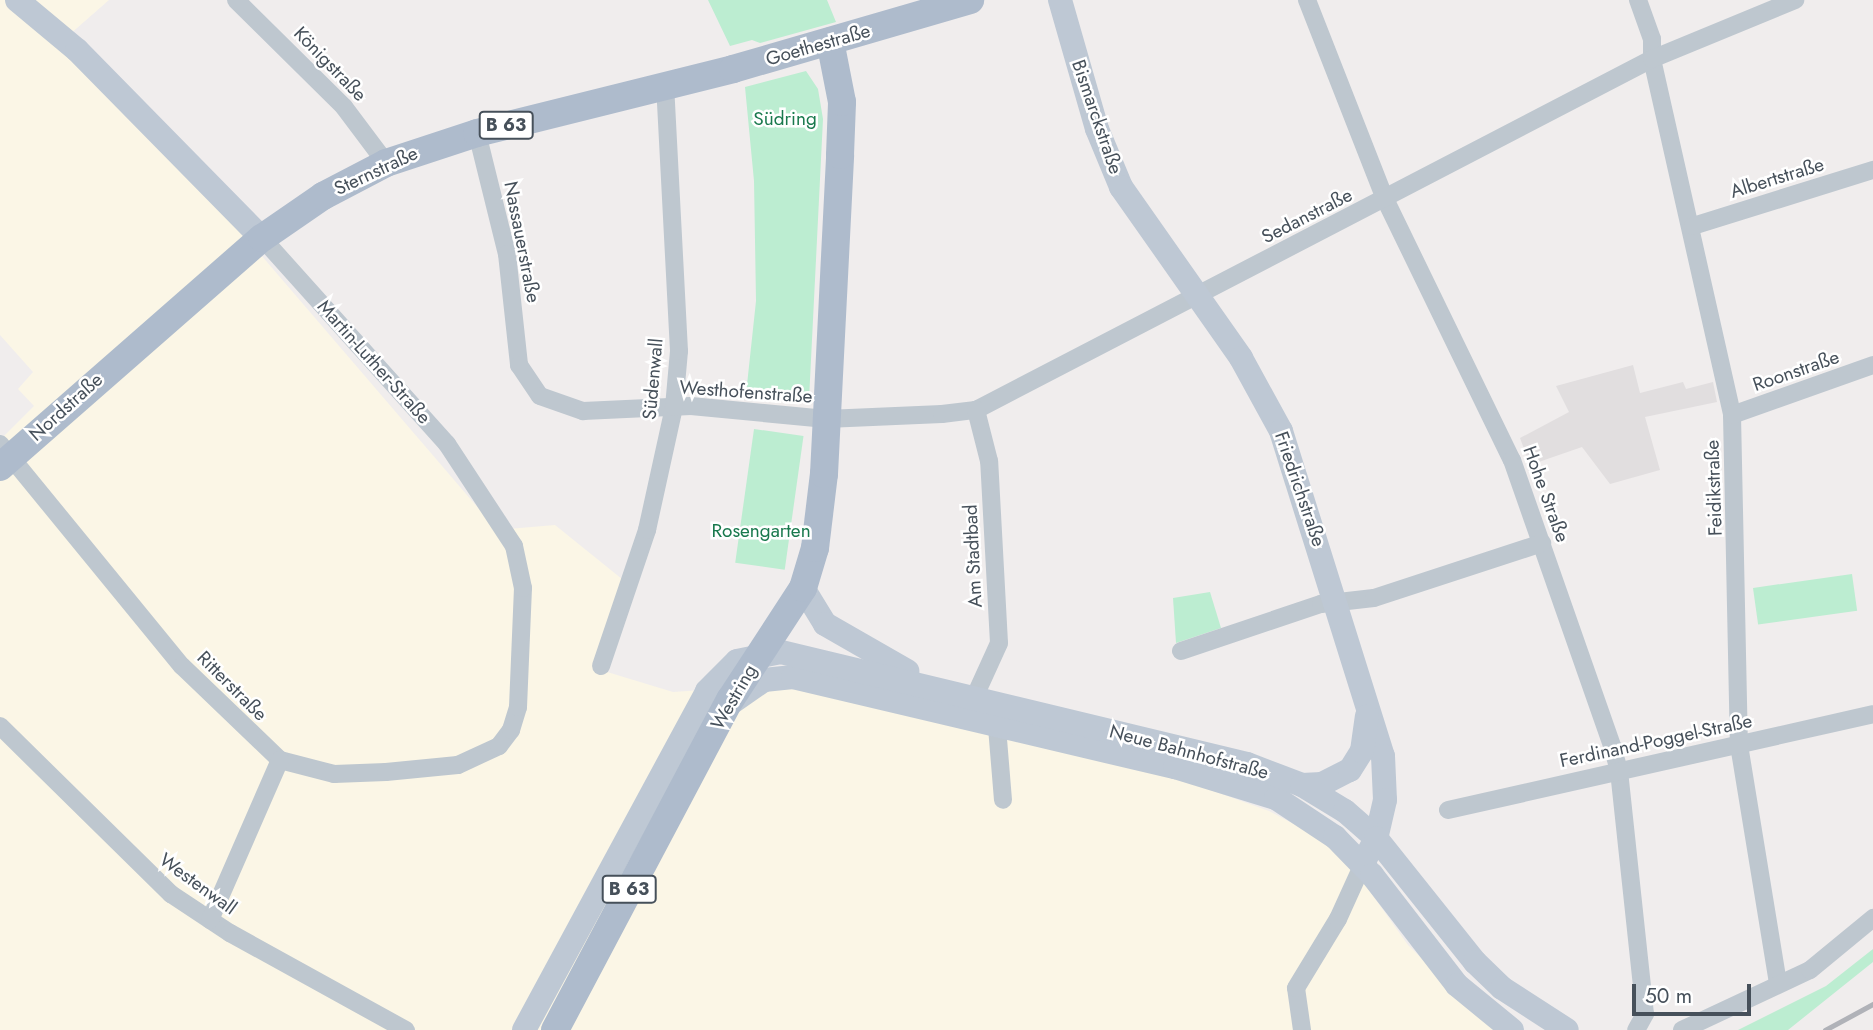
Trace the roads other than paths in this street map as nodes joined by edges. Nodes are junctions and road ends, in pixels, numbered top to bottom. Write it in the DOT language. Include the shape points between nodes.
graph roads {
  1 [pos="17,0"];
  2 [pos="236,0"];
  3 [pos="970,0"];
  4 [pos="1060,0"];
  5 [pos="1307,0"];
  6 [pos="1638,0"];
  7 [pos="1795,0"];
  8 [pos="830,41"];
  9 [pos="1652,59"];
  10 [pos="665,86"];
  11 [pos="477,133"];
  12 [pos="386,163"];
  13 [pos="1873,170"];
  14 [pos="1385,199"];
  15 [pos="1693,226"];
  16 [pos="262,238"];
  17 [pos="1198,296"];
  18 [pos="133,347"];
  19 [pos="1873,365"];
  20 [pos="540,396"];
  21 [pos="674,407"];
  22 [pos="976,410"];
  23 [pos="1732,415"];
  24 [pos="826,419"];
  25 [pos="3,456"];
  26 [pos="1542,543"];
  27 [pos="803,588"];
  28 [pos="1339,605"];
  29 [pos="1181,651"];
  30 [pos="760,653"];
  31 [pos="601,666"];
  32 [pos="935,687"];
  33 [pos="975,696"];
  34 [pos="1368,698"];
  35 [pos="728,705"];
  36 [pos="1873,713"];
  37 [pos="0,726"];
  38 [pos="997,727"];
  39 [pos="505,741"];
  40 [pos="1739,744"];
  41 [pos="280,760"];
  42 [pos="1619,771"];
  43 [pos="1302,785"];
  44 [pos="1003,800"];
  45 [pos="1448,810"];
  46 [pos="1376,838"];
  47 [pos="1363,864"];
  48 [pos="1873,918"];
  49 [pos="210,920"];
  50 [pos="1778,983"];
  51 [pos="406,1030"];
  52 [pos="524,1030"];
  53 [pos="555,1030"];
  54 [pos="1302,1030"];
  55 [pos="1512,1030"];
  56 [pos="1567,1030"];
  57 [pos="1636,1030"];
  58 [pos="1682,1030"];
  1 -- 16 [label="main road, Martin-Luther-Straße" via="77,50"];
  2 -- 12 [label="street, Königstraße" via="344,107"];
  3 -- 8 [label="main road, Goethestraße / B 63"];
  4 -- 17 [label="main road, Bismarckstraße" via="1109,160 1136,211"];
  5 -- 14 [label="street, Hohe Straße"];
  6 -- 9 [label="street, Feidikstraße" via="1652,39"];
  7 -- 9 [label="street, Sedanstraße"];
  8 -- 10 [label="main road, Goethestraße / B 63"];
  8 -- 24 [label="main road, B 63" via="842,102"];
  9 -- 14 [label="street, Sedanstraße"];
  9 -- 15 [label="street, Feidikstraße"];
  10 -- 11 [label="main road, Sternstraße / B 63"];
  10 -- 21 [label="street, Südenwall" via="679,351"];
  11 -- 12 [label="main road, Sternstraße / B 63"];
  11 -- 20 [label="street, Nassauerstraße" via="507,254 519,366"];
  12 -- 16 [label="main road, Sternstraße / B 63" via="323,196"];
  13 -- 15 [label="street, Albertstraße"];
  14 -- 17 [label="street, Sedanstraße"];
  14 -- 26 [label="street, Hohe Straße" via="1501,435"];
  15 -- 23 [label="street, Feidikstraße"];
  16 -- 18 [label="main road, Sternstraße / B 63"];
  16 -- 39 [label="street, Martin-Luther-Straße" via="447,444 507,531 521,576 523,620 516,719"];
  17 -- 22 [label="street, Sedanstraße"];
  17 -- 28 [label="main road, Friedrichstraße" via="1241,358 1281,431"];
  18 -- 25 [label="main road, Nordstraße / B 63"];
  19 -- 23 [label="street, Roonstraße"];
  20 -- 21 [label="street, Westhofenstraße" via="583,411"];
  21 -- 24 [label="street, Westhofenstraße"];
  21 -- 31 [label="street, Südenwall" via="647,530"];
  22 -- 24 [label="street, Sedanstraße"];
  22 -- 33 [label="street, Am Stadtbad" via="989,461 999,643"];
  23 -- 40 [label="street, Feidikstraße"];
  24 -- 27 [label="main road, B 63" via="820,514"];
  25 -- 41 [label="street, Ritterstraße" via="181,666"];
  26 -- 28 [label="street" via="1374,598"];
  26 -- 42 [label="street, Hohe Straße"];
  27 -- 30 [label="main road, B 63"];
  27 -- 32 [label="main road" via="825,624"];
  28 -- 29 [label="street" via="1321,604"];
  28 -- 34 [label="main road, Friedrichstraße"];
  30 -- 32 [label="main road, Neue Bahnhofstraße" via="799,654"];
  30 -- 35 [label="main road, Westring / B 63"];
  30 -- 52 [label="main road, Westring / B 63" via="727,667 707,691"];
  32 -- 33 [label="main road, Neue Bahnhofstraße"];
  33 -- 43 [label="main road, Neue Bahnhofstraße" via="1247,764"];
  34 -- 43 [label="main road, Friedrichstraße" via="1367,733 1350,770 1322,784"];
  34 -- 46 [label="main road, Friedrichstraße" via="1383,756 1385,800"];
  35 -- 38 [label="main road, Neue Bahnhofstraße" via="764,680 793,677"];
  35 -- 53 [label="main road, Westring / B 63"];
  36 -- 40 [label="street, Ferdinand-Poggel-Straße"];
  37 -- 49 [label="street, Westenwall" via="151,878"];
  38 -- 44 [label="street"];
  38 -- 47 [label="main road, Neue Bahnhofstraße" via="1254,790 1311,818"];
  39 -- 41 [label="street, Ritterstraße" via="467,762 386,772 334,774"];
  40 -- 42 [label="street, Ferdinand-Poggel-Straße"];
  40 -- 50 [label="street, Feidikstraße"];
  41 -- 49 [label="street"];
  42 -- 45 [label="street, Ferdinand-Poggel-Straße"];
  42 -- 57 [label="street, Hohe Straße" via="1645,1013"];
  43 -- 46 [label="main road, Neue Bahnhofstraße" via="1345,811"];
  46 -- 47 [label="main road, Friedrichstraße"];
  46 -- 56 [label="main road, Neue Bahnhofstraße" via="1475,962 1502,988"];
  47 -- 54 [label="street" via="1338,919 1296,988"];
  47 -- 55 [label="main road, Neue Bahnhofstraße" via="1457,985"];
  48 -- 50 [label="street" via="1810,970"];
  49 -- 51 [label="street, Westenwall"];
  50 -- 58 [label="street"];
}
